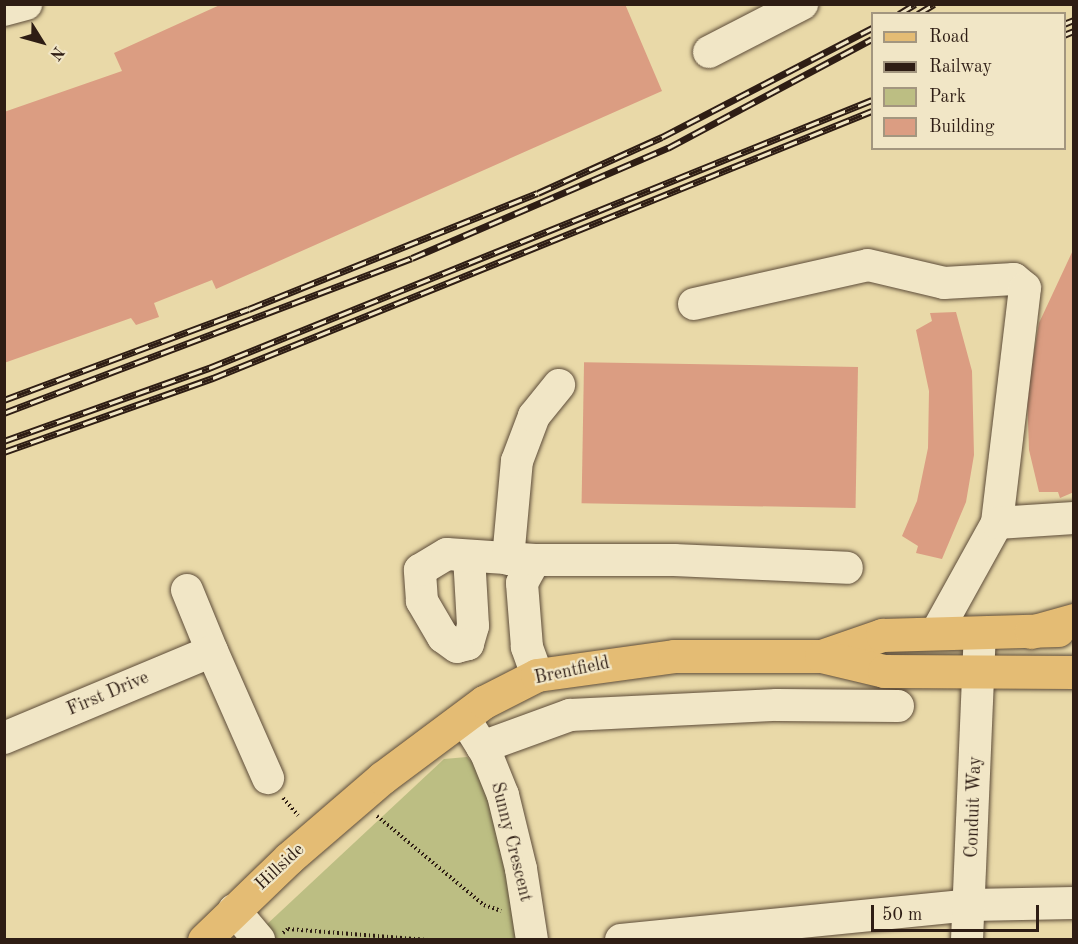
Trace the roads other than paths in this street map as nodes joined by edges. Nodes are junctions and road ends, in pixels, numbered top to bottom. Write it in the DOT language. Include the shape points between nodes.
graph roads {
  1 [pos="26,4"];
  2 [pos="802,4"];
  3 [pos="4,10"];
  4 [pos="708,52"];
  5 [pos="694,304"];
  6 [pos="559,385"];
  7 [pos="1074,518"];
  8 [pos="997,523"];
  9 [pos="469,556"];
  10 [pos="521,560"];
  11 [pos="847,568"];
  12 [pos="187,591"];
  13 [pos="1074,620"];
  14 [pos="1074,628"];
  15 [pos="1031,632"];
  16 [pos="936,633"];
  17 [pos="980,633"];
  18 [pos="212,651"];
  19 [pos="821,656"];
  20 [pos="1074,672"];
  21 [pos="980,674"];
  22 [pos="537,675"];
  23 [pos="898,706"];
  24 [pos="461,717"];
  25 [pos="4,738"];
  26 [pos="482,747"];
  27 [pos="268,778"];
  28 [pos="368,806"];
  29 [pos="1074,903"];
  30 [pos="970,905"];
  31 [pos="234,910"];
  32 [pos="531,930"];
  33 [pos="269,938"];
  34 [pos="204,939"];
  35 [pos="621,939"];
  36 [pos="968,939"];
  1 -- 3 [label="street"];
  2 -- 4 [label="street"];
  5 -- 8 [label="street" via="868,265 944,283 1014,279 1025,288"];
  6 -- 10 [label="street" via="534,416 517,461"];
  7 -- 8 [label="street"];
  8 -- 16 [label="street"];
  9 -- 10 [label="street"];
  10 -- 11 [label="street" via="674,560"];
  10 -- 22 [label="street" via="527,647"];
  12 -- 18 [label="street"];
  13 -- 15 [label="main road"];
  14 -- 15 [label="main road, Brentfield"];
  15 -- 17 [label="main road, Brentfield"];
  16 -- 17 [label="main road, Brentfield"];
  16 -- 19 [label="main road, Brentfield" via="882,634"];
  17 -- 21 [label="street, Conduit Way"];
  18 -- 25 [label="street, First Drive"];
  18 -- 27 [label="street"];
  19 -- 21 [label="main road, Brentfield" via="885,671"];
  19 -- 22 [label="main road, Brentfield" via="674,656"];
  20 -- 21 [label="main road, Brentfield"];
  21 -- 30 [label="street, Conduit Way"];
  22 -- 24 [label="main road, Brentfield"];
  23 -- 26 [label="street" via="777,705 570,715"];
  24 -- 26 [label="street, Sunny Crescent"];
  24 -- 28 [label="main road, Brentfield"];
  26 -- 32 [label="street, Sunny Crescent" via="503,795"];
  28 -- 31 [label="main road, Hillside"];
  29 -- 30 [label="street"];
  30 -- 35 [label="street"];
  30 -- 36 [label="street, Conduit Way"];
  31 -- 33 [label="street"];
  31 -- 34 [label="main road, Hillside"];
}
